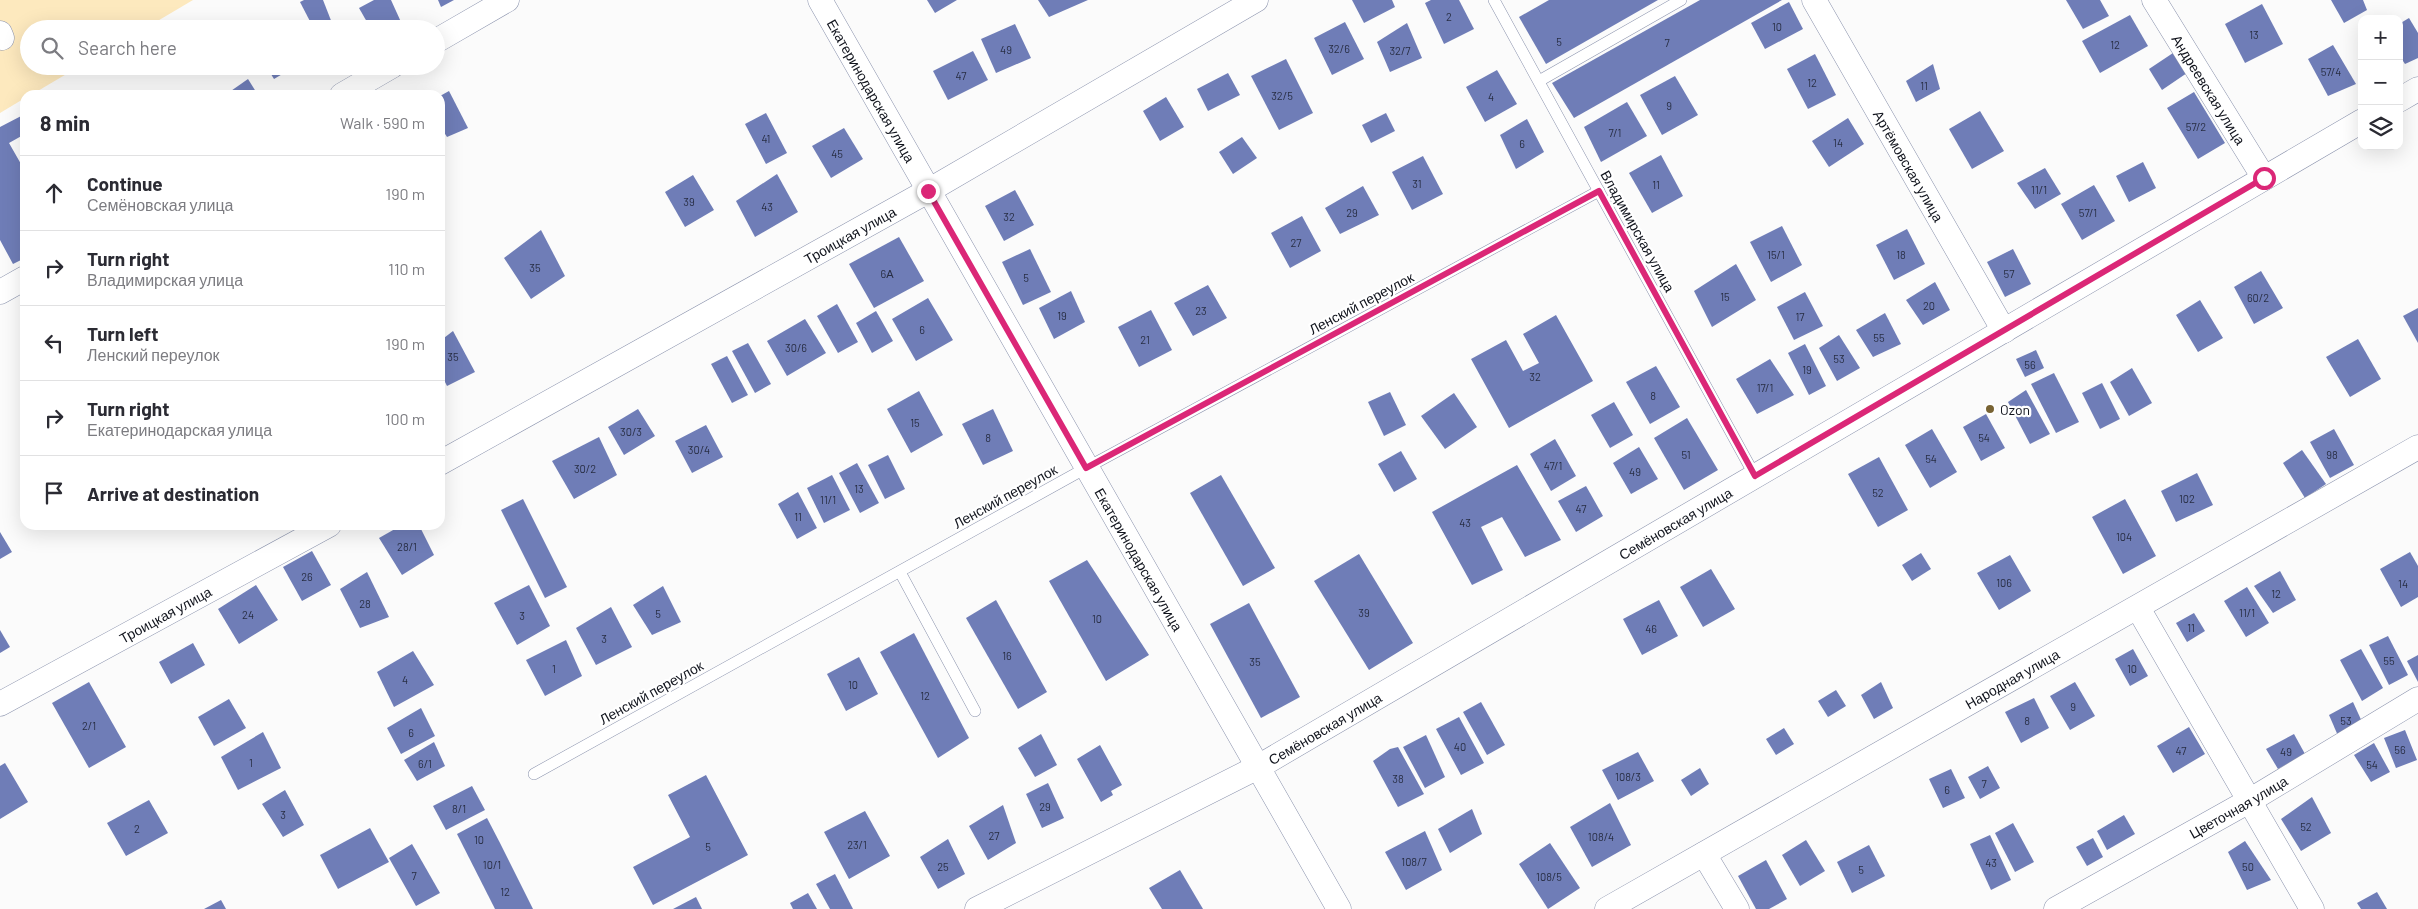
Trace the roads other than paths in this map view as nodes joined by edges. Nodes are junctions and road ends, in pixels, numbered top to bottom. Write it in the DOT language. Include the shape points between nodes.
graph roads {
  1 [pos="507,0"];
  2 [pos="820,0"];
  3 [pos="1256,0"];
  4 [pos="1508,0"];
  5 [pos="1681,0"];
  6 [pos="1814,0"];
  7 [pos="2154,0"];
  8 [pos="1496,3"];
  9 [pos="445,36"];
  10 [pos="376,75"];
  11 [pos="1539,82"];
  12 [pos="2418,89"];
  13 [pos="351,90"];
  14 [pos="2403,98"];
  15 [pos="2358,124"];
  16 [pos="2264,178"];
  17 [pos="928,191"];
  18 [pos="1599,191"];
  19 [pos="20,281"];
  20 [pos="0,292"];
  21 [pos="2004,331"];
  22 [pos="2418,447"];
  23 [pos="445,461"];
  24 [pos="1086,468"];
  25 [pos="1755,476"];
  26 [pos="320,530"];
  27 [pos="900,572"];
  28 [pos="2138,608"];
  29 [pos="2418,699"];
  30 [pos="0,704"];
  31 [pos="975,711"];
  32 [pos="1258,766"];
  33 [pos="534,774"];
  34 [pos="2248,801"];
  35 [pos="1704,854"];
  36 [pos="977,909"];
  37 [pos="1339,909"];
  38 [pos="1607,909"];
  39 [pos="1737,909"];
  40 [pos="2056,909"];
  41 [pos="2312,909"];
  1 -- 9 [label="street"];
  2 -- 17 [label="street, Екатеринодарская улица"];
  3 -- 17 [label="street, Троицкая улица"];
  4 -- 8 [label="lane"];
  5 -- 11 [label="lane"];
  6 -- 21 [label="street, Артёмовская улица"];
  7 -- 16 [label="street, Андреевская улица"];
  8 -- 11 [label="lane, Владимирская улица"];
  10 -- 13 [label="street"];
  11 -- 18 [label="lane, Владимирская улица"];
  12 -- 14 [label="street"];
  15 -- 16 [label="street, Семёновская улица"];
  16 -- 21 [label="street, Семёновская улица"];
  17 -- 23 [label="street, Троицкая улица"];
  17 -- 24 [label="street, Екатеринодарская улица"];
  18 -- 24 [label="lane, Ленский переулок"];
  18 -- 25 [label="lane, Владимирская улица"];
  19 -- 20 [label="street"];
  21 -- 25 [label="street, Семёновская улица"];
  22 -- 28 [label="street, Народная улица"];
  24 -- 27 [label="lane, Ленский переулок"];
  24 -- 32 [label="street, Екатеринодарская улица"];
  25 -- 32 [label="street, Семёновская улица"];
  26 -- 30 [label="street, Троицкая улица"];
  27 -- 31 [label="lane"];
  27 -- 33 [label="lane, Ленский переулок"];
  28 -- 34 [label="street"];
  28 -- 35 [label="street, Народная улица"];
  29 -- 34 [label="street, Цветочная улица"];
  32 -- 36 [label="street, Семёновская улица"];
  32 -- 37 [label="street, Екатеринодарская улица"];
  34 -- 40 [label="street, Цветочная улица"];
  34 -- 41 [label="street"];
  35 -- 38 [label="street, Народная улица"];
  35 -- 39 [label="street"];
}
